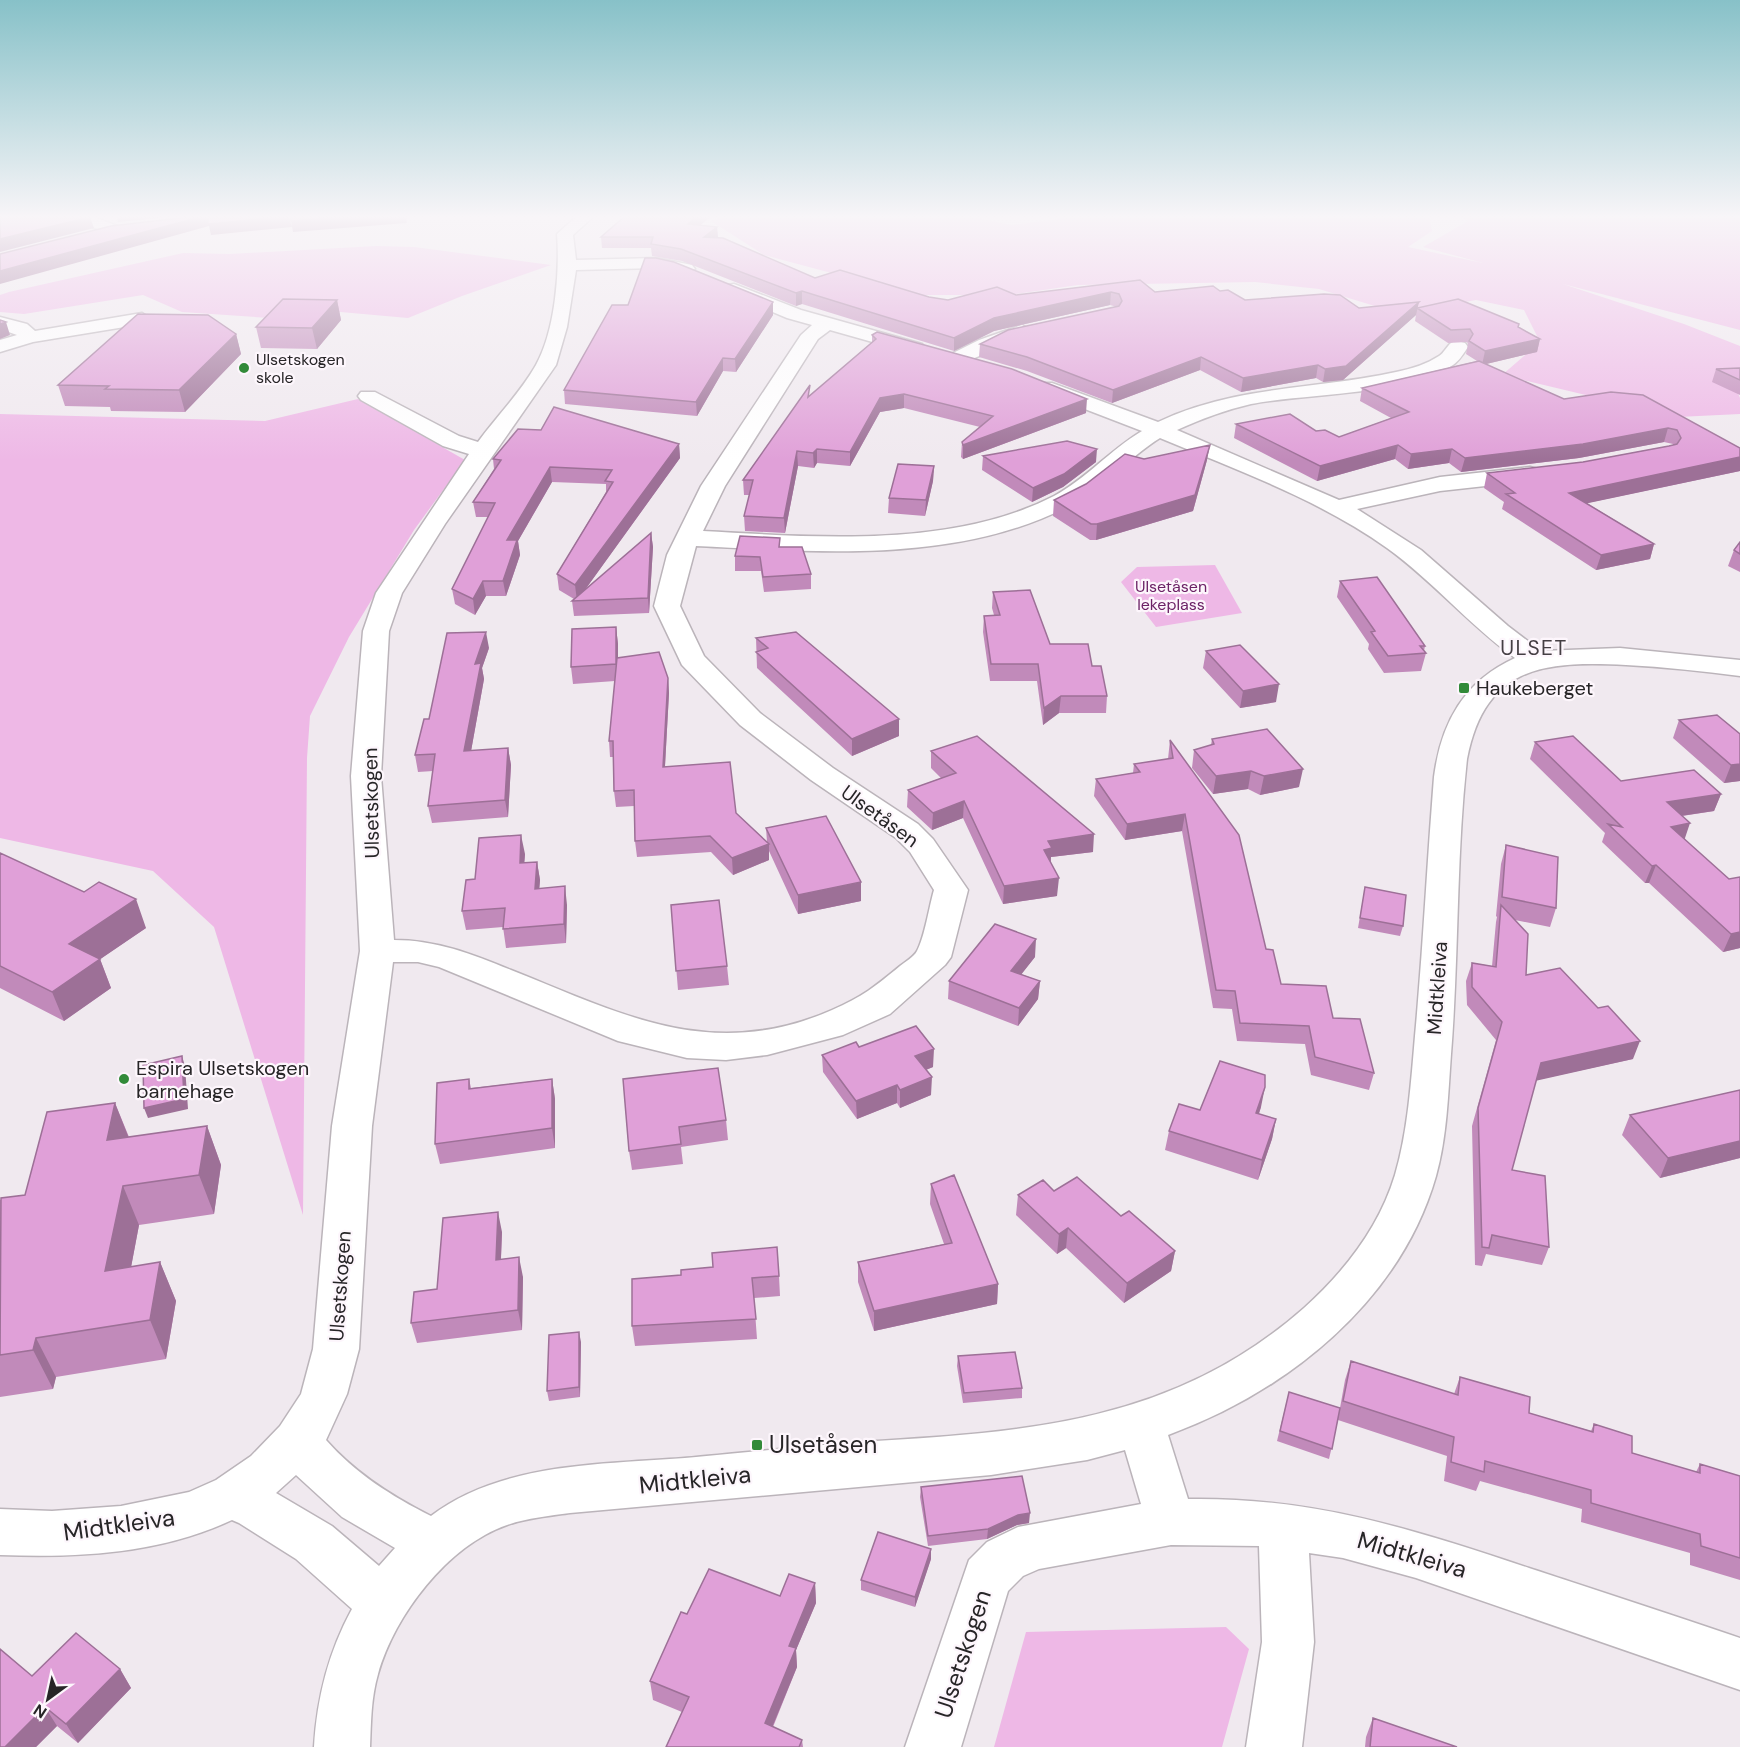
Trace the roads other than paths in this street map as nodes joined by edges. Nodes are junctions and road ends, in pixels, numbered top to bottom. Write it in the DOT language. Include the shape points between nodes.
graph roads {
  1 [pos="563,299"];
  2 [pos="755,299"];
  3 [pos="142,319"];
  4 [pos="0,323"];
  5 [pos="826,324"];
  6 [pos="1038,327"];
  7 [pos="31,337"];
  8 [pos="0,346"];
  9 [pos="1458,347"];
  10 [pos="958,358"];
  11 [pos="988,368"];
  12 [pos="1029,381"];
  13 [pos="368,396"];
  14 [pos="1160,431"];
  15 [pos="482,451"];
  16 [pos="1551,471"];
  17 [pos="1337,507"];
  18 [pos="686,538"];
  19 [pos="1536,660"];
  20 [pos="1740,668"];
  21 [pos="377,951"];
  22 [pos="1141,1425"];
  23 [pos="297,1441"];
  24 [pos="234,1496"];
  25 [pos="1171,1522"];
  26 [pos="1283,1524"];
  27 [pos="0,1532"];
  28 [pos="436,1542"];
  29 [pos="383,1605"];
  30 [pos="1740,1664"];
  31 [pos="342,1747"];
  32 [pos="933,1747"];
  33 [pos="1274,1747"];
  1 -- 15 [label="street, Ulsetskogen" via="546,365"];
  2 -- 5 [label="street"];
  3 -- 7 [label="street"];
  4 -- 7 [label="street" via="20,328"];
  5 -- 10 [label="street"];
  5 -- 18 [label="street, Ulsetåsen" via="811,335 798,354 713,486"];
  6 -- 10 [label="street" via="1001,337"];
  7 -- 8 [label="street"];
  9 -- 14 [label="street" via="1445,364 1425,372 1252,398 1211,409"];
  10 -- 11 [label="street"];
  12 -- 14 [label="street"];
  13 -- 15 [label="street" via="451,441"];
  14 -- 17 [label="street"];
  14 -- 18 [label="street" via="1135,444 1064,500 1035,513 971,531 921,539 842,543"];
  15 -- 21 [label="street, Ulsetskogen" via="390,593 376,631 366,776"];
  16 -- 17 [label="street" via="1440,484"];
  17 -- 19 [label="street" via="1429,566 1512,644"];
  18 -- 21 [label="street, Ulsetåsen" via="667,606 692,659 750,719 907,831 922,846 951,890 933,957 877,1005 831,1026 767,1042 726,1047 687,1045 631,1032 449,958 418,951"];
  19 -- 20 [label="street, Midtkleiva" via="1564,656 1627,657"];
  19 -- 22 [label="street, Midtkleiva" via="1491,685 1478,696 1460,723 1449,790 1427,1120 1408,1199 1392,1231 1353,1287 1323,1319 1284,1351 1198,1403"];
  21 -- 23 [label="street, Ulsetskogen" via="352,1126 336,1348 324,1394"];
  22 -- 25 [label="street"];
  22 -- 28 [label="street, Midtkleiva" via="1069,1443 989,1455 823,1467 521,1499 489,1509"];
  23 -- 24 [label="street, Midtkleiva" via="268,1471"];
  23 -- 28 [label="street" via="323,1473 353,1499"];
  24 -- 27 [label="street, Midtkleiva" via="193,1514 121,1529 52,1534"];
  24 -- 29 [label="street" via="275,1515 313,1540 339,1560"];
  25 -- 26 [label="street, Midtkleiva"];
  25 -- 32 [label="street, Ulsetskogen" via="1039,1545 1018,1551 994,1568 980,1593"];
  26 -- 30 [label="street, Midtkleiva" via="1416,1554"];
  26 -- 33 [label="street" via="1288,1642"];
  28 -- 29 [label="street, Midtkleiva" via="406,1572"];
  29 -- 31 [label="street" via="358,1651 346,1688"];
}
